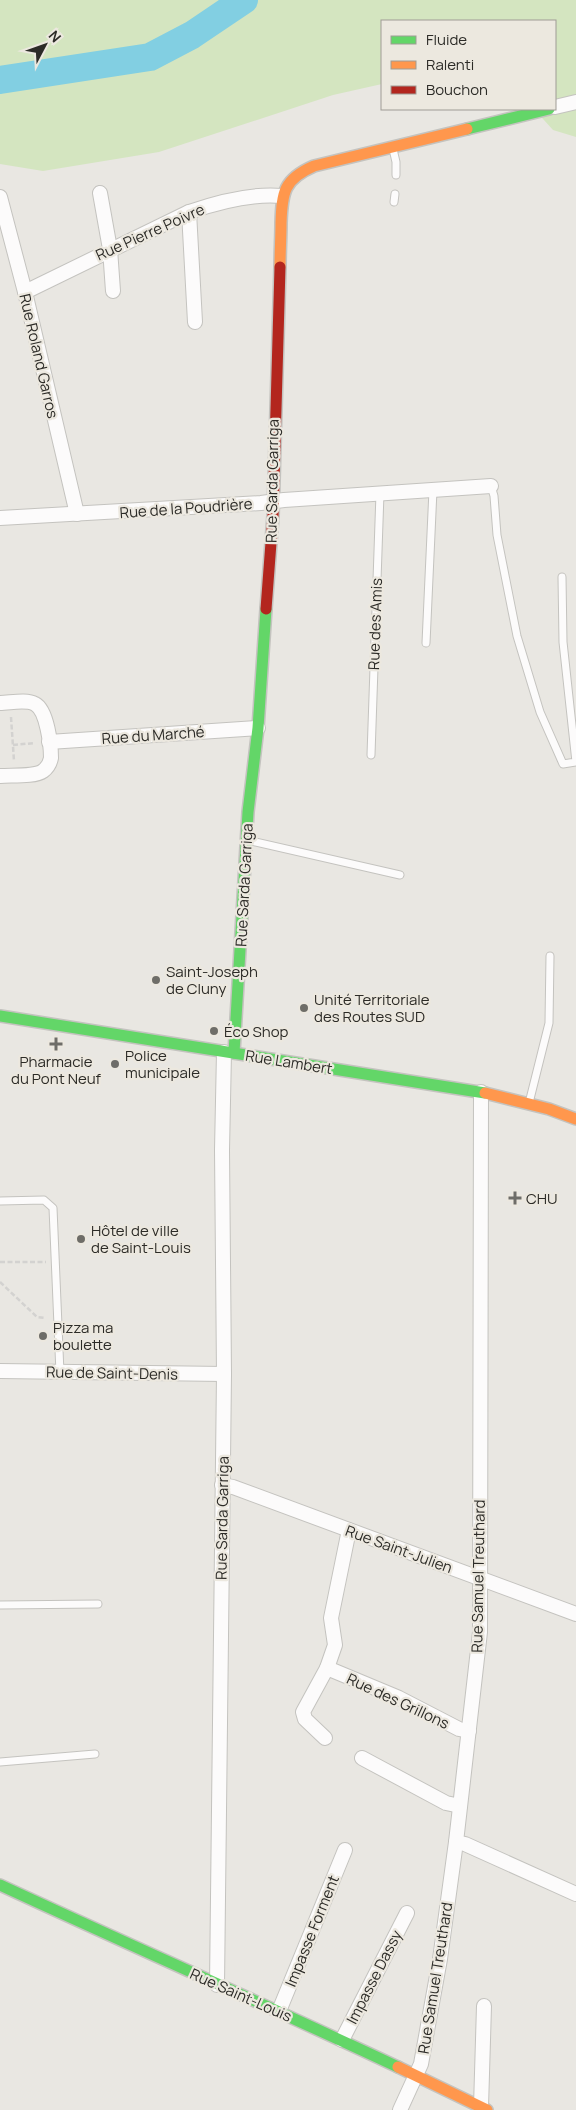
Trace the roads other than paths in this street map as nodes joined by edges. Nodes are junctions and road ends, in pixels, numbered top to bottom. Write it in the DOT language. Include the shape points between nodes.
graph roads {
  1 [pos="576,102"];
  2 [pos="556,107"];
  3 [pos="545,110"];
  4 [pos="392,146"];
  5 [pos="396,175"];
  6 [pos="100,193"];
  7 [pos="282,196"];
  8 [pos="0,197"];
  9 [pos="189,212"];
  10 [pos="110,249"];
  11 [pos="113,291"];
  12 [pos="25,292"];
  13 [pos="195,322"];
  14 [pos="491,486"];
  15 [pos="433,490"];
  16 [pos="380,493"];
  17 [pos="272,501"];
  18 [pos="77,514"];
  19 [pos="0,518"];
  20 [pos="562,577"];
  21 [pos="426,644"];
  22 [pos="5,703"];
  23 [pos="258,728"];
  24 [pos="48,742"];
  25 [pos="371,755"];
  26 [pos="0,776"];
  27 [pos="247,840"];
  28 [pos="400,875"];
  29 [pos="550,956"];
  30 [pos="0,1016"];
  31 [pos="229,1052"];
  32 [pos="481,1092"];
  33 [pos="529,1103"];
  34 [pos="576,1119"];
  35 [pos="0,1201"];
  36 [pos="0,1371"];
  37 [pos="60,1373"];
  38 [pos="224,1374"];
  39 [pos="222,1486"];
  40 [pos="349,1530"];
  41 [pos="480,1578"];
  42 [pos="98,1604"];
  43 [pos="0,1605"];
  44 [pos="576,1614"];
  45 [pos="326,1668"];
  46 [pos="469,1731"];
  47 [pos="325,1738"];
  48 [pos="95,1754"];
  49 [pos="362,1758"];
  50 [pos="0,1762"];
  51 [pos="460,1806"];
  52 [pos="456,1842"];
  53 [pos="345,1850"];
  54 [pos="0,1885"];
  55 [pos="576,1894"];
  56 [pos="407,1913"];
  57 [pos="217,1985"];
  58 [pos="484,2006"];
  59 [pos="278,2011"];
  60 [pos="342,2040"];
  61 [pos="415,2077"];
  62 [pos="484,2109"];
  63 [pos="400,2110"];
  1 -- 2 [label="street"];
  3 -- 4 [label="street, Rue Sarda Garriga"];
  4 -- 5 [label="lane"];
  4 -- 7 [label="street, Rue Sarda Garriga" via="297,173"];
  6 -- 10 [label="street"];
  7 -- 9 [label="street, Rue Pierre Poivre" via="256,196"];
  7 -- 17 [label="street, Rue Sarda Garriga"];
  8 -- 12 [label="street, Rue Roland Garros"];
  9 -- 10 [label="street, Rue Pierre Poivre"];
  9 -- 13 [label="street"];
  10 -- 11 [label="street"];
  10 -- 12 [label="street, Rue Pierre Poivre"];
  12 -- 18 [label="street, Rue Roland Garros"];
  14 -- 15 [label="street, Rue de la Poudrière"];
  14 -- 20 [label="lane" via="497,536 517,636 540,712 563,764 576,762 563,642"];
  15 -- 16 [label="street, Rue de la Poudrière"];
  15 -- 21 [label="lane"];
  16 -- 17 [label="street, Rue de la Poudrière"];
  16 -- 25 [label="lane, Rue des Amis"];
  17 -- 18 [label="street, Rue de la Poudrière"];
  17 -- 23 [label="street, Rue Sarda Garriga"];
  18 -- 19 [label="street, Rue de la Poudrière"];
  22 -- 24 [label="street" via="32,702 42,709"];
  23 -- 24 [label="street, Rue du Marché"];
  23 -- 27 [label="street, Rue Sarda Garriga"];
  24 -- 26 [label="street" via="51,758 38,774"];
  27 -- 28 [label="lane"];
  27 -- 31 [label="street, Rue Sarda Garriga"];
  29 -- 33 [label="lane" via="549,1024"];
  30 -- 31 [label="street, Rue Lambert"];
  31 -- 32 [label="street, Rue Lambert"];
  31 -- 38 [label="street, Rue Sarda Garriga" via="222,1150"];
  32 -- 33 [label="street, Rue Lambert"];
  32 -- 41 [label="street, Rue Samuel Treuthard"];
  33 -- 34 [label="street, Rue Lambert"];
  35 -- 37 [label="lane" via="44,1200 50,1204 55,1217"];
  36 -- 37 [label="street, Rue de Saint-Denis"];
  37 -- 38 [label="street, Rue de Saint-Denis"];
  38 -- 39 [label="street, Rue Sarda Garriga"];
  39 -- 40 [label="street, Rue Saint-Julien" via="233,1487"];
  39 -- 57 [label="street, Rue Sarda Garriga"];
  40 -- 41 [label="street, Rue Saint-Julien"];
  40 -- 45 [label="street" via="331,1618 335,1645"];
  41 -- 44 [label="street, Rue Saint-Julien"];
  41 -- 46 [label="street, Rue Samuel Treuthard" via="480,1632"];
  42 -- 43 [label="lane"];
  45 -- 46 [label="street, Rue des Grillons"];
  45 -- 47 [label="street" via="303,1712 305,1719"];
  46 -- 51 [label="street, Rue Samuel Treuthard"];
  48 -- 50 [label="lane"];
  49 -- 51 [label="street" via="446,1803"];
  51 -- 52 [label="street, Rue Samuel Treuthard"];
  52 -- 55 [label="street"];
  52 -- 61 [label="street, Rue Samuel Treuthard" via="440,1959 421,2064"];
  53 -- 59 [label="street, Impasse Forment"];
  54 -- 57 [label="street, Rue Saint-Louis"];
  56 -- 60 [label="street, Impasse Dassy"];
  57 -- 59 [label="street, Rue Saint-Louis"];
  58 -- 62 [label="street, Rue Saint-Louis"];
  59 -- 60 [label="street, Rue Saint-Louis"];
  60 -- 61 [label="street, Rue Saint-Louis"];
  61 -- 62 [label="street, Rue Saint-Louis"];
  61 -- 63 [label="street, Rue Samuel Treuthard"];
}
